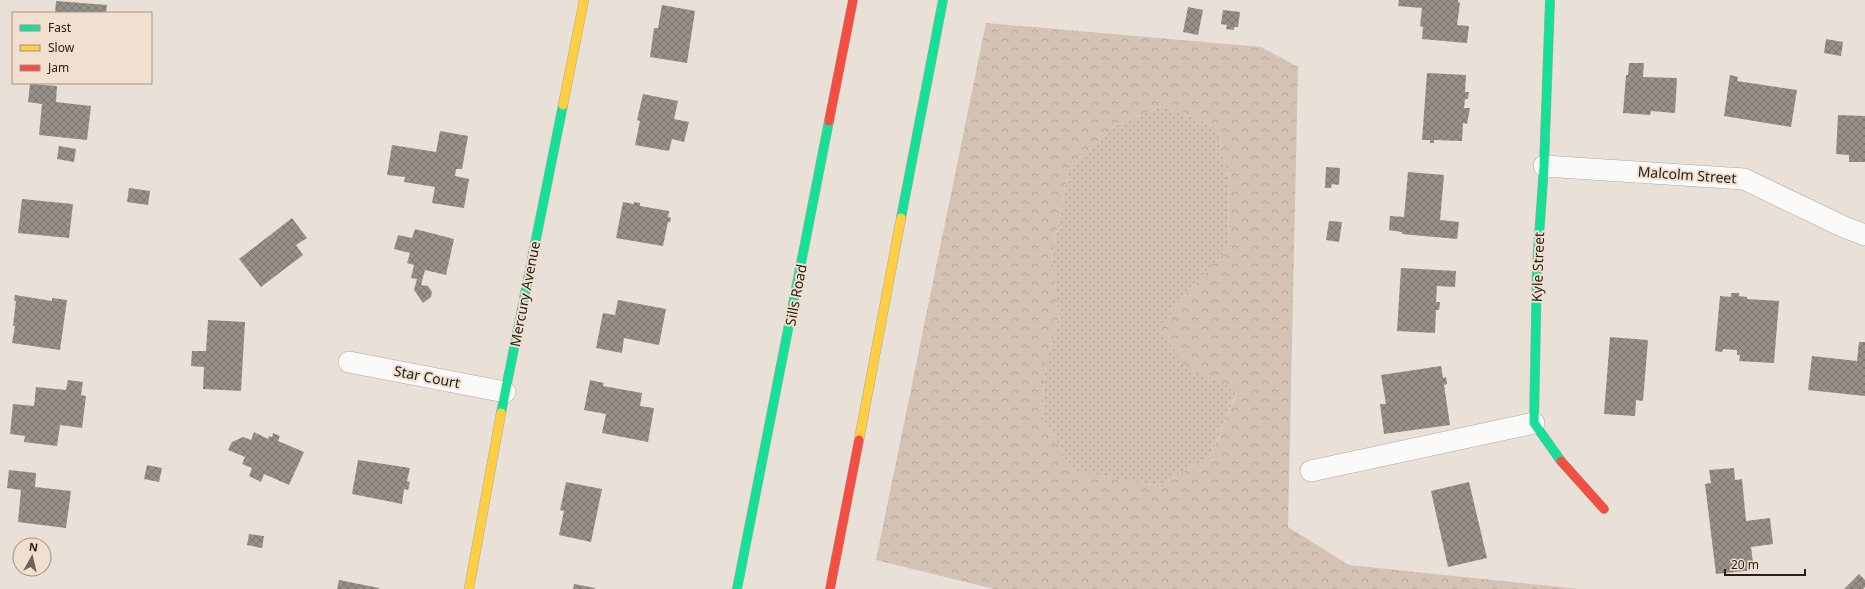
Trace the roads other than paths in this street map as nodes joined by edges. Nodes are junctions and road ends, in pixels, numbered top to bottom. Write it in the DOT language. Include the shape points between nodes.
graph roads {
  1 [pos="584,0"];
  2 [pos="853,0"];
  3 [pos="943,0"];
  4 [pos="1550,0"];
  5 [pos="1544,166"];
  6 [pos="1865,235"];
  7 [pos="349,362"];
  8 [pos="505,392"];
  9 [pos="1534,422"];
  10 [pos="1311,471"];
  11 [pos="1604,509"];
  12 [pos="469,589"];
  13 [pos="738,589"];
  14 [pos="830,589"];
  1 -- 8 [label="main road, Mercury Avenue"];
  2 -- 13 [label="main road, Sills Road"];
  3 -- 14 [label="main road"];
  4 -- 5 [label="main road, Kyle Street"];
  5 -- 6 [label="street, Malcolm Street" via="1744,179"];
  5 -- 9 [label="main road, Kyle Street" via="1538,266"];
  7 -- 8 [label="street, Star Court"];
  8 -- 12 [label="main road, Mercury Avenue"];
  9 -- 10 [label="street"];
  9 -- 11 [label="main road" via="1560,460"];
}
